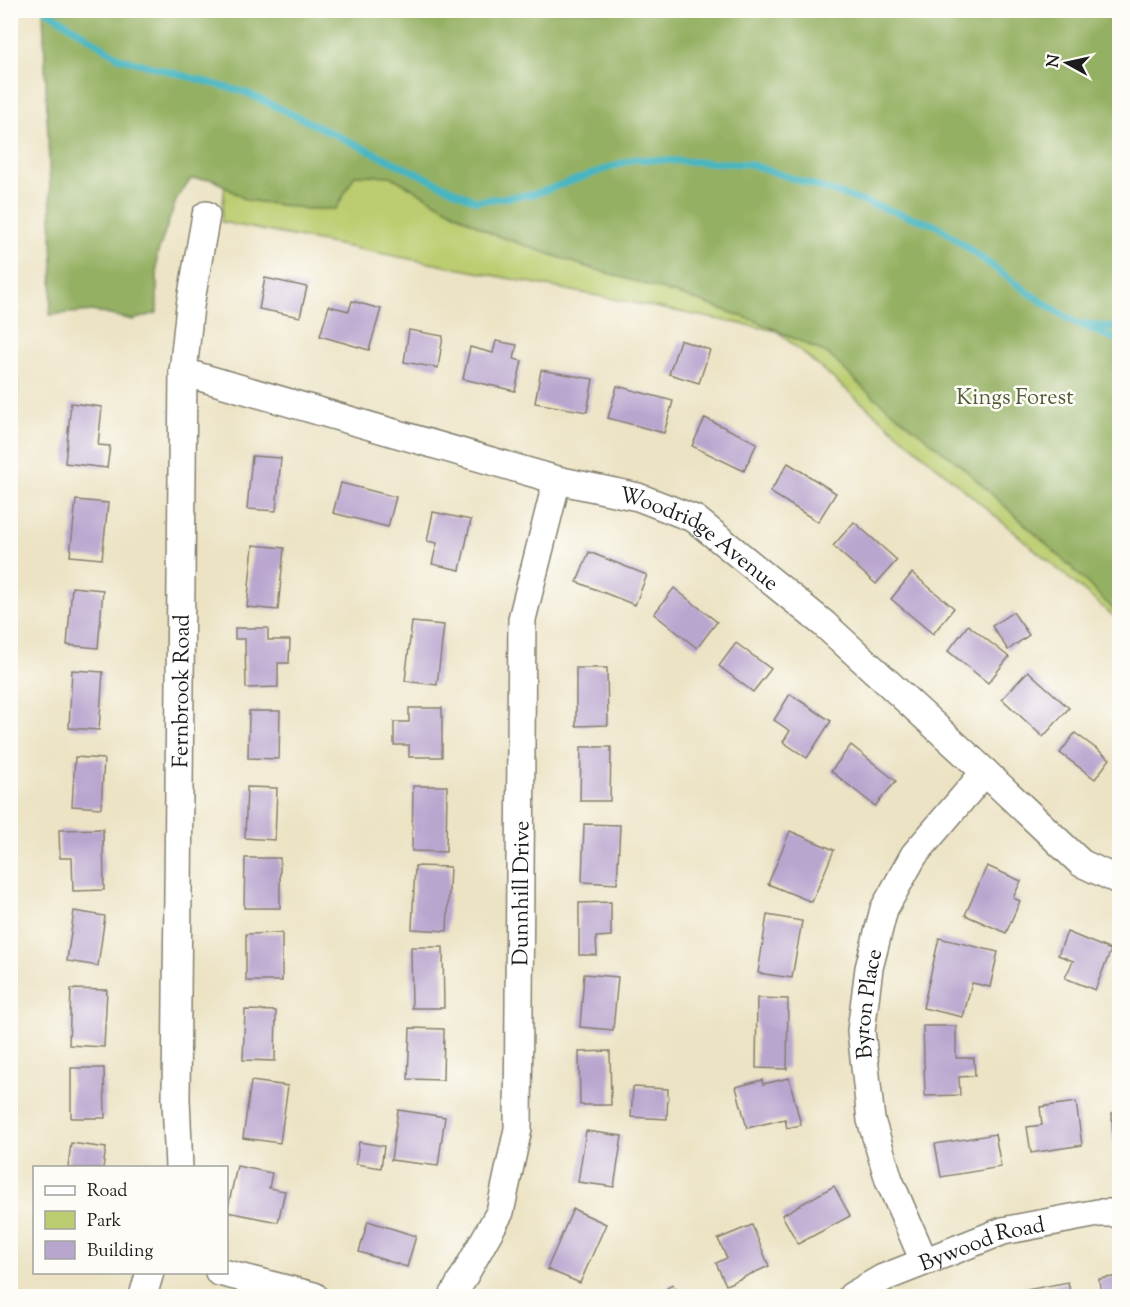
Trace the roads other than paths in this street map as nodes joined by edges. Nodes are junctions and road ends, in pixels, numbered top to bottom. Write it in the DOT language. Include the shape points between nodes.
graph roads {
  1 [pos="206,215"];
  2 [pos="183,372"];
  3 [pos="557,480"];
  4 [pos="985,772"];
  5 [pos="1119,881"];
  6 [pos="179,1166"];
  7 [pos="1119,1213"];
  8 [pos="924,1261"];
  9 [pos="149,1274"];
  10 [pos="227,1274"];
  11 [pos="143,1296"];
  12 [pos="314,1296"];
  13 [pos="453,1296"];
  14 [pos="852,1296"];
  1 -- 2 [label="street, Fernbrook Road"];
  2 -- 3 [label="street, Woodridge Avenue"];
  2 -- 6 [label="street, Fernbrook Road" via="176,1100"];
  3 -- 4 [label="street, Woodridge Avenue" via="638,497 695,519 824,624"];
  3 -- 13 [label="street, Dunnhill Drive" via="522,619 518,1129 500,1212"];
  4 -- 5 [label="street, Woodridge Avenue" via="1081,863"];
  4 -- 8 [label="street, Byron Place" via="914,855 884,909 869,968 861,1031 871,1119 889,1180"];
  7 -- 8 [label="street, Bywood Road" via="1098,1213 1003,1231"];
  8 -- 14 [label="street, Bywood Road"];
  9 -- 11 [label="street"];
  10 -- 12 [label="street"];
}
